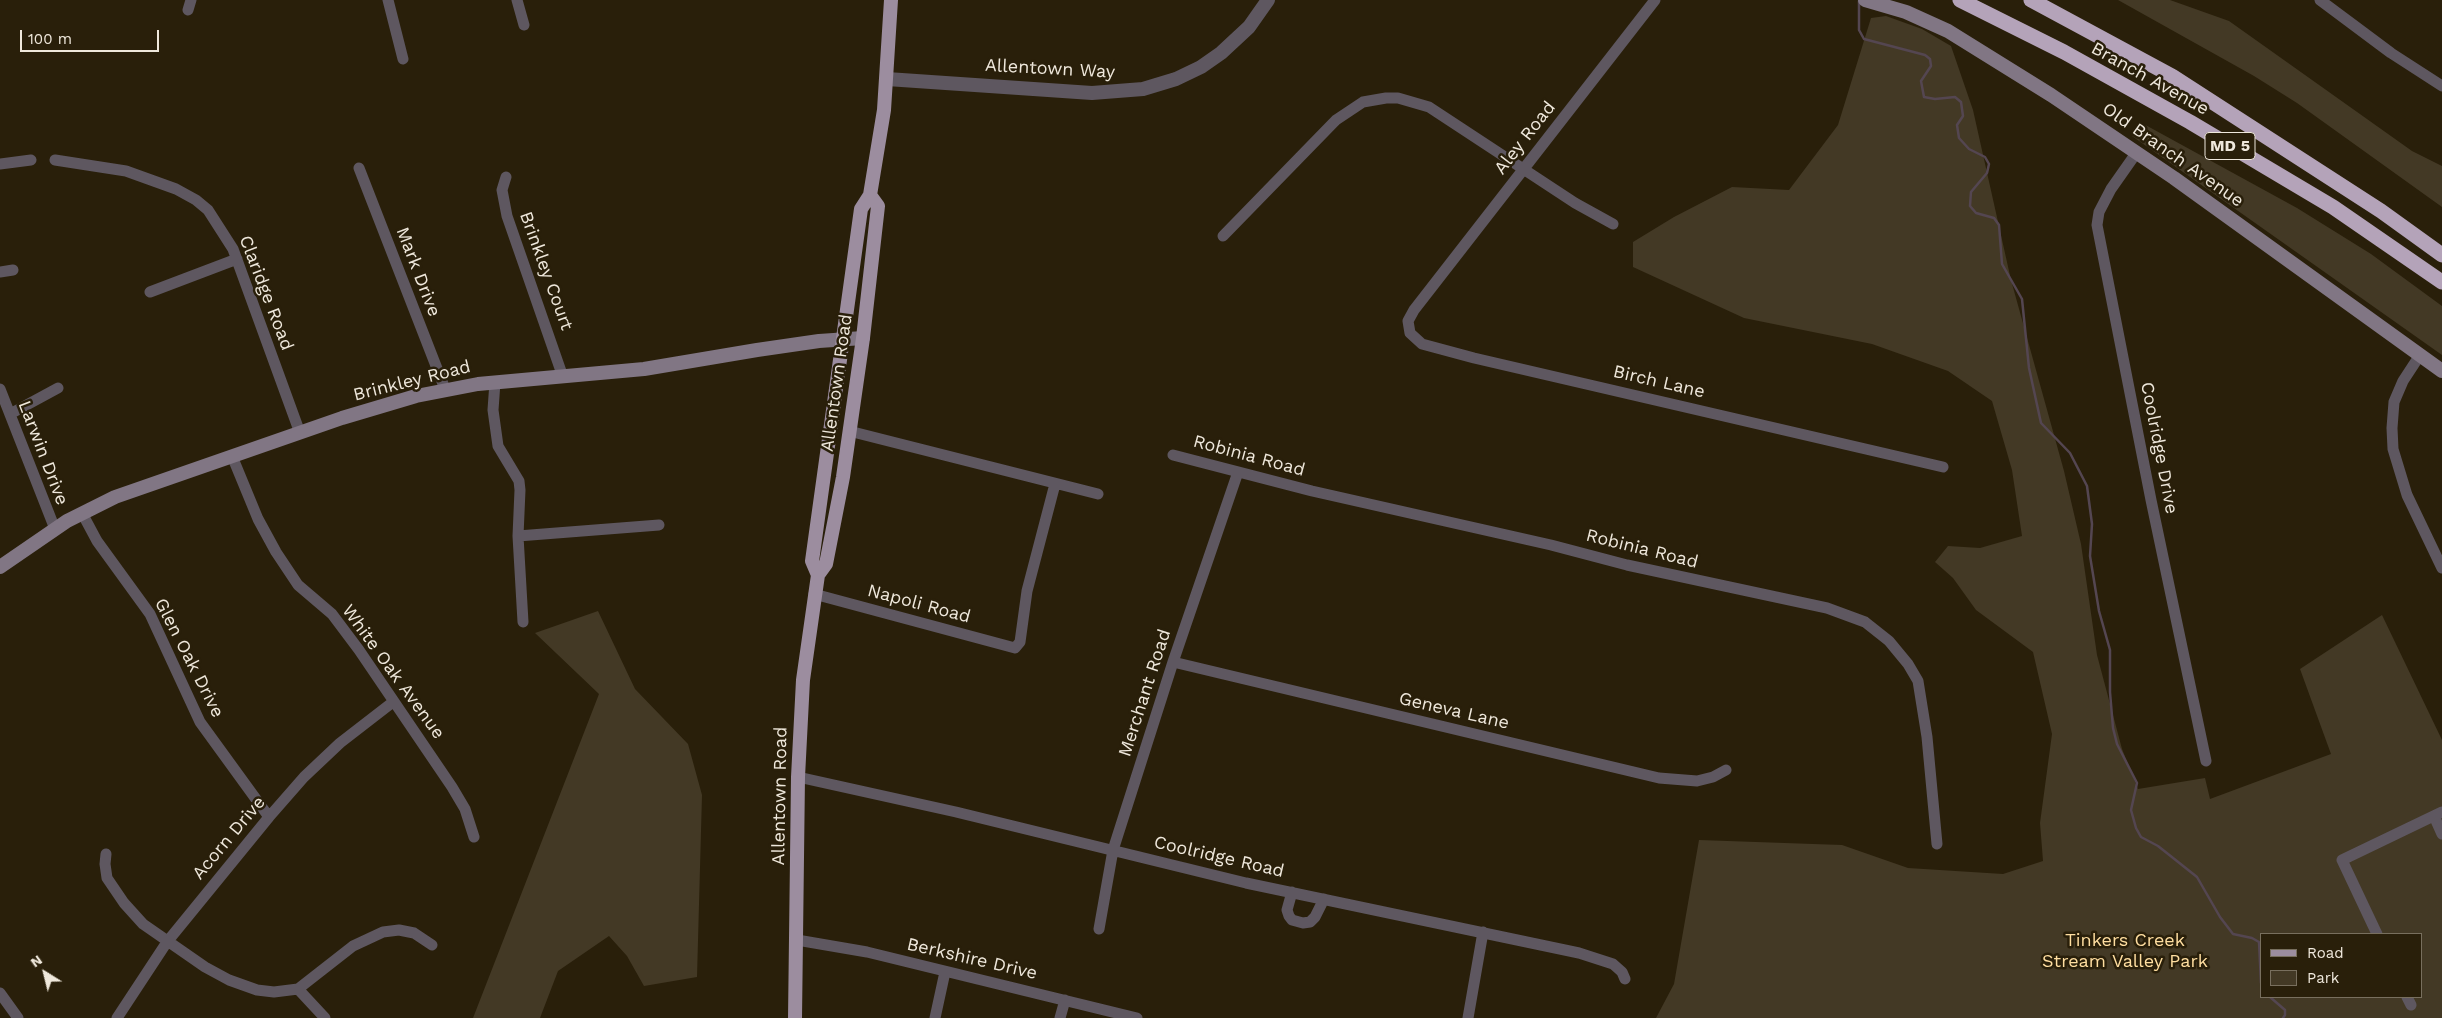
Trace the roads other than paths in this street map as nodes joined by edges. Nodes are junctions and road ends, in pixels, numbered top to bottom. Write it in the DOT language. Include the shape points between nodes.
graph roads {
  1 [pos="388,0"];
  2 [pos="517,0"];
  3 [pos="891,0"];
  4 [pos="1268,0"];
  5 [pos="1655,0"];
  6 [pos="1865,0"];
  7 [pos="1960,0"];
  8 [pos="2031,0"];
  9 [pos="2320,0"];
  10 [pos="524,25"];
  11 [pos="404,59"];
  12 [pos="887,79"];
  13 [pos="2442,86"];
  14 [pos="2137,152"];
  15 [pos="31,160"];
  16 [pos="55,160"];
  17 [pos="0,164"];
  18 [pos="359,168"];
  19 [pos="1524,168"];
  20 [pos="506,177"];
  21 [pos="870,195"];
  22 [pos="1613,224"];
  23 [pos="1223,236"];
  24 [pos="2442,255"];
  25 [pos="237,259"];
  26 [pos="13,270"];
  27 [pos="0,272"];
  28 [pos="2442,282"];
  29 [pos="150,292"];
  30 [pos="1423,298"];
  31 [pos="863,338"];
  32 [pos="844,339"];
  33 [pos="2420,355"];
  34 [pos="2442,371"];
  35 [pos="563,377"];
  36 [pos="495,382"];
  37 [pos="58,388"];
  38 [pos="0,389"];
  39 [pos="444,389"];
  40 [pos="10,414"];
  41 [pos="850,432"];
  42 [pos="300,433"];
  43 [pos="1173,455"];
  44 [pos="232,456"];
  45 [pos="1943,467"];
  46 [pos="1238,472"];
  47 [pos="1055,484"];
  48 [pos="1098,494"];
  49 [pos="82,513"];
  50 [pos="659,526"];
  51 [pos="54,529"];
  52 [pos="518,536"];
  53 [pos="0,567"];
  54 [pos="2442,568"];
  55 [pos="818,575"];
  56 [pos="814,594"];
  57 [pos="523,622"];
  58 [pos="1173,662"];
  59 [pos="393,702"];
  60 [pos="2206,761"];
  61 [pos="1726,770"];
  62 [pos="798,777"];
  63 [pos="2438,814"];
  64 [pos="269,817"];
  65 [pos="2442,834"];
  66 [pos="474,837"];
  67 [pos="1937,844"];
  68 [pos="1113,850"];
  69 [pos="106,854"];
  70 [pos="1292,892"];
  71 [pos="1324,899"];
  72 [pos="1099,929"];
  73 [pos="1483,932"];
  74 [pos="2377,933"];
  75 [pos="797,940"];
  76 [pos="167,942"];
  77 [pos="432,945"];
  78 [pos="945,972"];
  79 [pos="1625,979"];
  80 [pos="298,989"];
  81 [pos="0,993"];
  82 [pos="1065,1000"];
  83 [pos="18,1018"];
  84 [pos="117,1018"];
  85 [pos="325,1018"];
  86 [pos="796,1018"];
  87 [pos="935,1018"];
  88 [pos="1060,1018"];
  89 [pos="1137,1018"];
  90 [pos="1468,1018"];
  1 -- 11 [label="street"];
  2 -- 10 [label="street"];
  3 -- 12 [label="main road, Allentown Road"];
  4 -- 12 [label="street, Allentown Way" via="1249,27 1221,53 1176,80 1143,89 1092,93"];
  5 -- 19 [label="street, Aley Road"];
  6 -- 14 [label="main road, Old Branch Avenue" via="1906,12 1948,31"];
  7 -- 28 [label="highway, Branch Avenue / MD 5" via="2064,52 2207,132 2333,207"];
  8 -- 24 [label="highway, Branch Avenue / MD 5" via="2172,76 2381,211"];
  9 -- 13 [label="street"];
  12 -- 21 [label="main road, Allentown Road"];
  14 -- 33 [label="main road, Old Branch Avenue"];
  14 -- 60 [label="street, Coolridge Drive" via="2111,190 2096,225"];
  15 -- 17 [label="street"];
  16 -- 25 [label="street, Claridge Road" via="126,171 176,189 196,200 217,221"];
  18 -- 39 [label="street, Mark Drive"];
  19 -- 22 [label="street" via="1575,204"];
  19 -- 23 [label="street" via="1429,107 1398,98 1374,98 1336,120"];
  19 -- 30 [label="street, Aley Road"];
  20 -- 35 [label="street, Brinkley Court" via="502,190 506,210"];
  21 -- 31 [label="main road, Allentown Road" via="878,206"];
  21 -- 32 [label="main road, Allentown Road" via="861,209"];
  25 -- 29 [label="street"];
  25 -- 42 [label="street, Claridge Road"];
  26 -- 27 [label="street"];
  30 -- 45 [label="street, Birch Lane" via="1410,316 1408,327 1416,340 1436,348"];
  31 -- 32 [label="main road, Brinkley Road"];
  31 -- 41 [label="main road, Allentown Road"];
  32 -- 35 [label="main road, Brinkley Road" via="659,367"];
  32 -- 55 [label="main road, Allentown Road" via="812,562"];
  33 -- 34 [label="main road, Old Branch Avenue"];
  33 -- 54 [label="street" via="2394,402 2393,449 2407,496"];
  35 -- 36 [label="main road, Brinkley Road"];
  36 -- 39 [label="main road, Brinkley Road"];
  36 -- 52 [label="street" via="493,410 498,446 519,481"];
  37 -- 40 [label="street"];
  38 -- 40 [label="street, Larwin Drive"];
  39 -- 42 [label="main road, Brinkley Road"];
  40 -- 51 [label="street, Larwin Drive"];
  41 -- 47 [label="street"];
  41 -- 55 [label="main road, Allentown Road" via="826,564"];
  42 -- 44 [label="main road, Brinkley Road"];
  43 -- 46 [label="street, Robinia Road"];
  44 -- 49 [label="main road, Brinkley Road" via="135,489"];
  44 -- 59 [label="street, White Oak Avenue" via="258,519 281,559 302,588 342,627"];
  46 -- 58 [label="street, Merchant Road"];
  46 -- 67 [label="street, Robinia Road" via="1627,565 1827,608 1865,622 1889,641 1918,681"];
  47 -- 48 [label="street"];
  47 -- 56 [label="street, Napoli Road" via="1027,591 1020,642 1014,648"];
  49 -- 51 [label="main road, Brinkley Road"];
  49 -- 64 [label="street, Glen Oak Drive" via="97,541 150,614 200,722"];
  50 -- 52 [label="street"];
  51 -- 53 [label="main road, Brinkley Road"];
  52 -- 57 [label="street"];
  55 -- 56 [label="main road, Allentown Road"];
  56 -- 62 [label="main road, Allentown Road" via="802,688"];
  58 -- 61 [label="street, Geneva Lane" via="1665,779 1697,781"];
  58 -- 68 [label="street, Merchant Road"];
  59 -- 64 [label="street, Acorn Drive" via="340,743"];
  59 -- 66 [label="street, White Oak Avenue" via="459,799 470,820"];
  62 -- 68 [label="street, Coolridge Road"];
  62 -- 75 [label="main road, Allentown Road"];
  63 -- 65 [label="street"];
  63 -- 74 [label="street" via="2342,860"];
  64 -- 76 [label="street, Acorn Drive"];
  68 -- 70 [label="street, Coolridge Road"];
  68 -- 72 [label="street, Merchant Road"];
  69 -- 76 [label="street" via="107,878 115,891 136,916"];
  70 -- 71 [label="street, Coolridge Road"];
  70 -- 71 [label="street" via="1287,910 1289,916 1304,923 1316,917"];
  71 -- 73 [label="street, Coolridge Road"];
  73 -- 79 [label="street, Coolridge Road" via="1608,962 1618,967"];
  73 -- 90 [label="street"];
  75 -- 78 [label="street, Berkshire Drive" via="851,949"];
  75 -- 86 [label="main road, Allentown Road"];
  76 -- 80 [label="street" via="204,967 238,983 274,992"];
  76 -- 84 [label="street, Acorn Drive"];
  77 -- 80 [label="street" via="414,933 399,930 383,932 354,946"];
  78 -- 82 [label="street, Berkshire Drive"];
  78 -- 87 [label="street"];
  80 -- 85 [label="street"];
  81 -- 83 [label="street"];
  82 -- 88 [label="street"];
  82 -- 89 [label="street, Berkshire Drive"];
}
